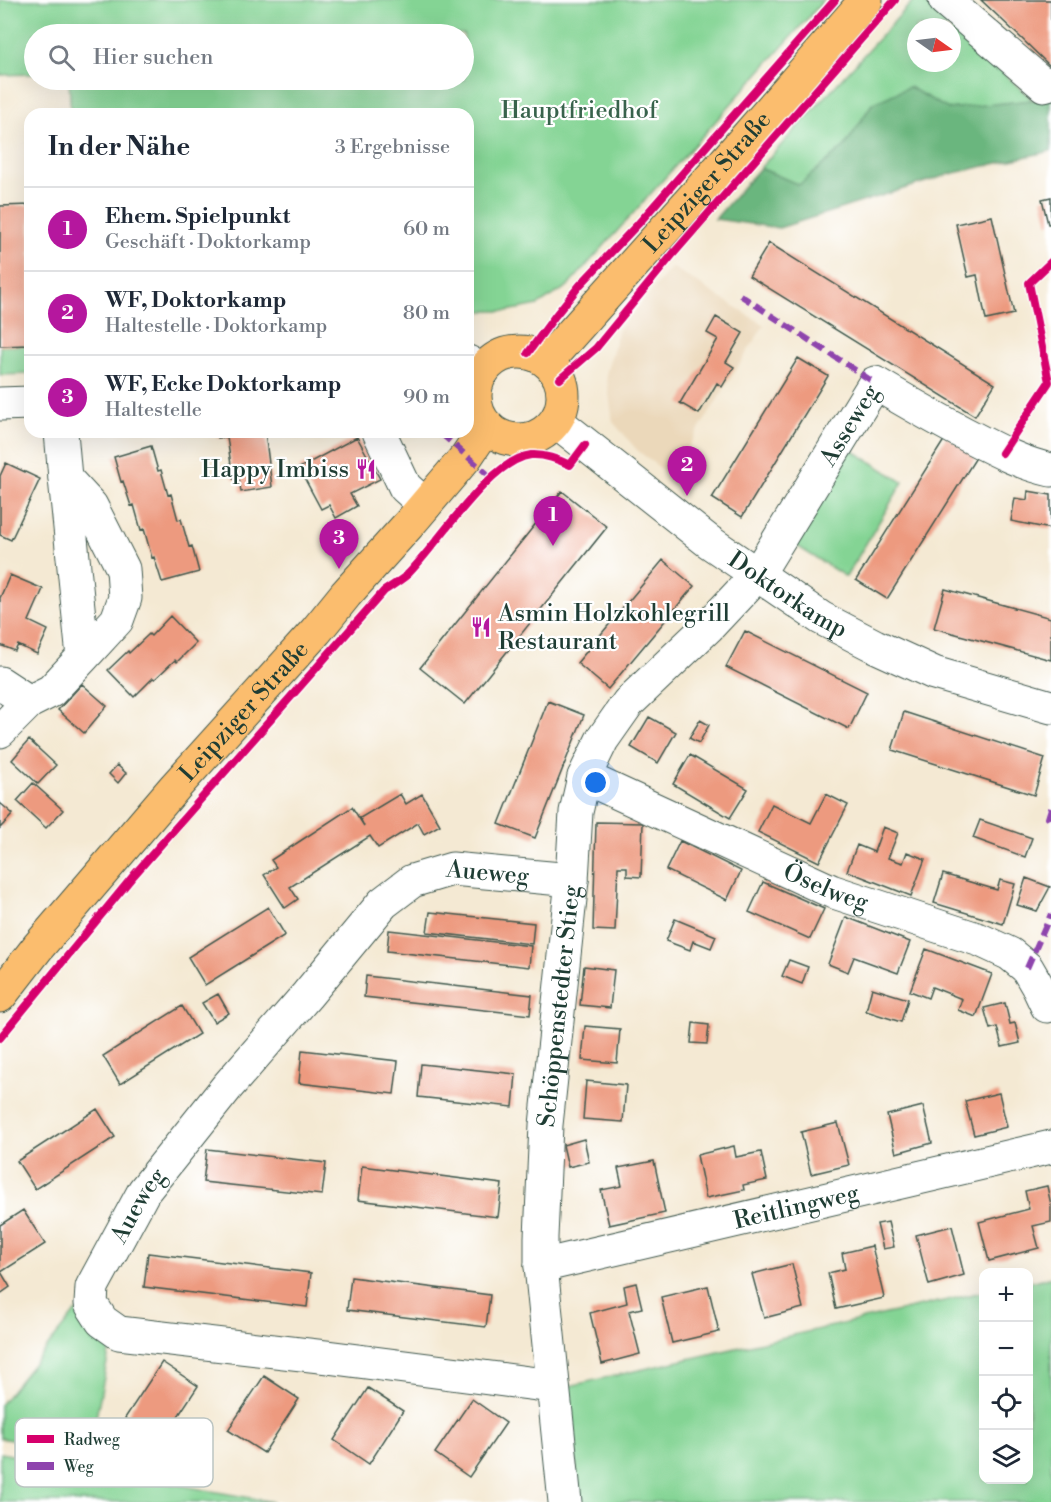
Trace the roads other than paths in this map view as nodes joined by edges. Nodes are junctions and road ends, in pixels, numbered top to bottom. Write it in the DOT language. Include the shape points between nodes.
graph roads {
  1 [pos="866,0"];
  2 [pos="945,0"];
  3 [pos="1051,83"];
  4 [pos="547,361"];
  5 [pos="476,366"];
  6 [pos="24,403"];
  7 [pos="0,404"];
  8 [pos="556,421"];
  9 [pos="487,426"];
  10 [pos="62,438"];
  11 [pos="382,438"];
  12 [pos="1051,470"];
  13 [pos="65,478"];
  14 [pos="425,505"];
  15 [pos="757,575"];
  16 [pos="83,657"];
  17 [pos="0,683"];
  18 [pos="29,702"];
  19 [pos="1051,707"];
  20 [pos="0,731"];
  21 [pos="584,777"];
  22 [pos="572,880"];
  23 [pos="0,996"];
  24 [pos="1050,1011"];
  25 [pos="1051,1147"];
  26 [pos="541,1266"];
  27 [pos="552,1386"];
  28 [pos="565,1502"];
  1 -- 4 [label="main road, Leipziger Straße"];
  2 -- 3 [label="street" via="1044,85"];
  4 -- 5 [label="main road" via="518,352"];
  4 -- 8 [label="main road" via="555,369 563,390"];
  5 -- 9 [label="main road" via="475,399"];
  6 -- 7 [label="street"];
  8 -- 9 [label="main road" via="547,431 523,440 509,440"];
  8 -- 15 [label="street, Doktorkamp"];
  9 -- 14 [label="main road, Leipziger Straße"];
  10 -- 13 [label="street"];
  11 -- 14 [label="street" via="405,487"];
  12 -- 15 [label="street, Asseweg" via="1002,453 875,383"];
  13 -- 16 [label="street"];
  13 -- 16 [label="street" via="92,506 123,569 125,598 117,620"];
  14 -- 23 [label="main road, Leipziger Straße" via="175,787"];
  15 -- 19 [label="street, Doktorkamp" via="821,618 934,673"];
  15 -- 21 [label="street, Schöppenstedter Stieg" via="628,703 602,740"];
  16 -- 18 [label="street" via="51,691"];
  17 -- 18 [label="street"];
  18 -- 20 [label="street"];
  21 -- 22 [label="street, Schöppenstedter Stieg" via="576,812"];
  21 -- 24 [label="street, Öselweg" via="831,891 980,940 1010,954 1027,968"];
  22 -- 26 [label="street, Schöppenstedter Stieg" via="546,1125"];
  22 -- 27 [label="street, Aueweg" via="452,869 412,881 384,903 144,1191 92,1287 91,1304 102,1321 119,1333"];
  25 -- 26 [label="street, Reitlingweg"];
  26 -- 27 [label="street, Schöppenstedter Stieg"];
  27 -- 28 [label="street, Schöppenstedter Stieg"];
}
